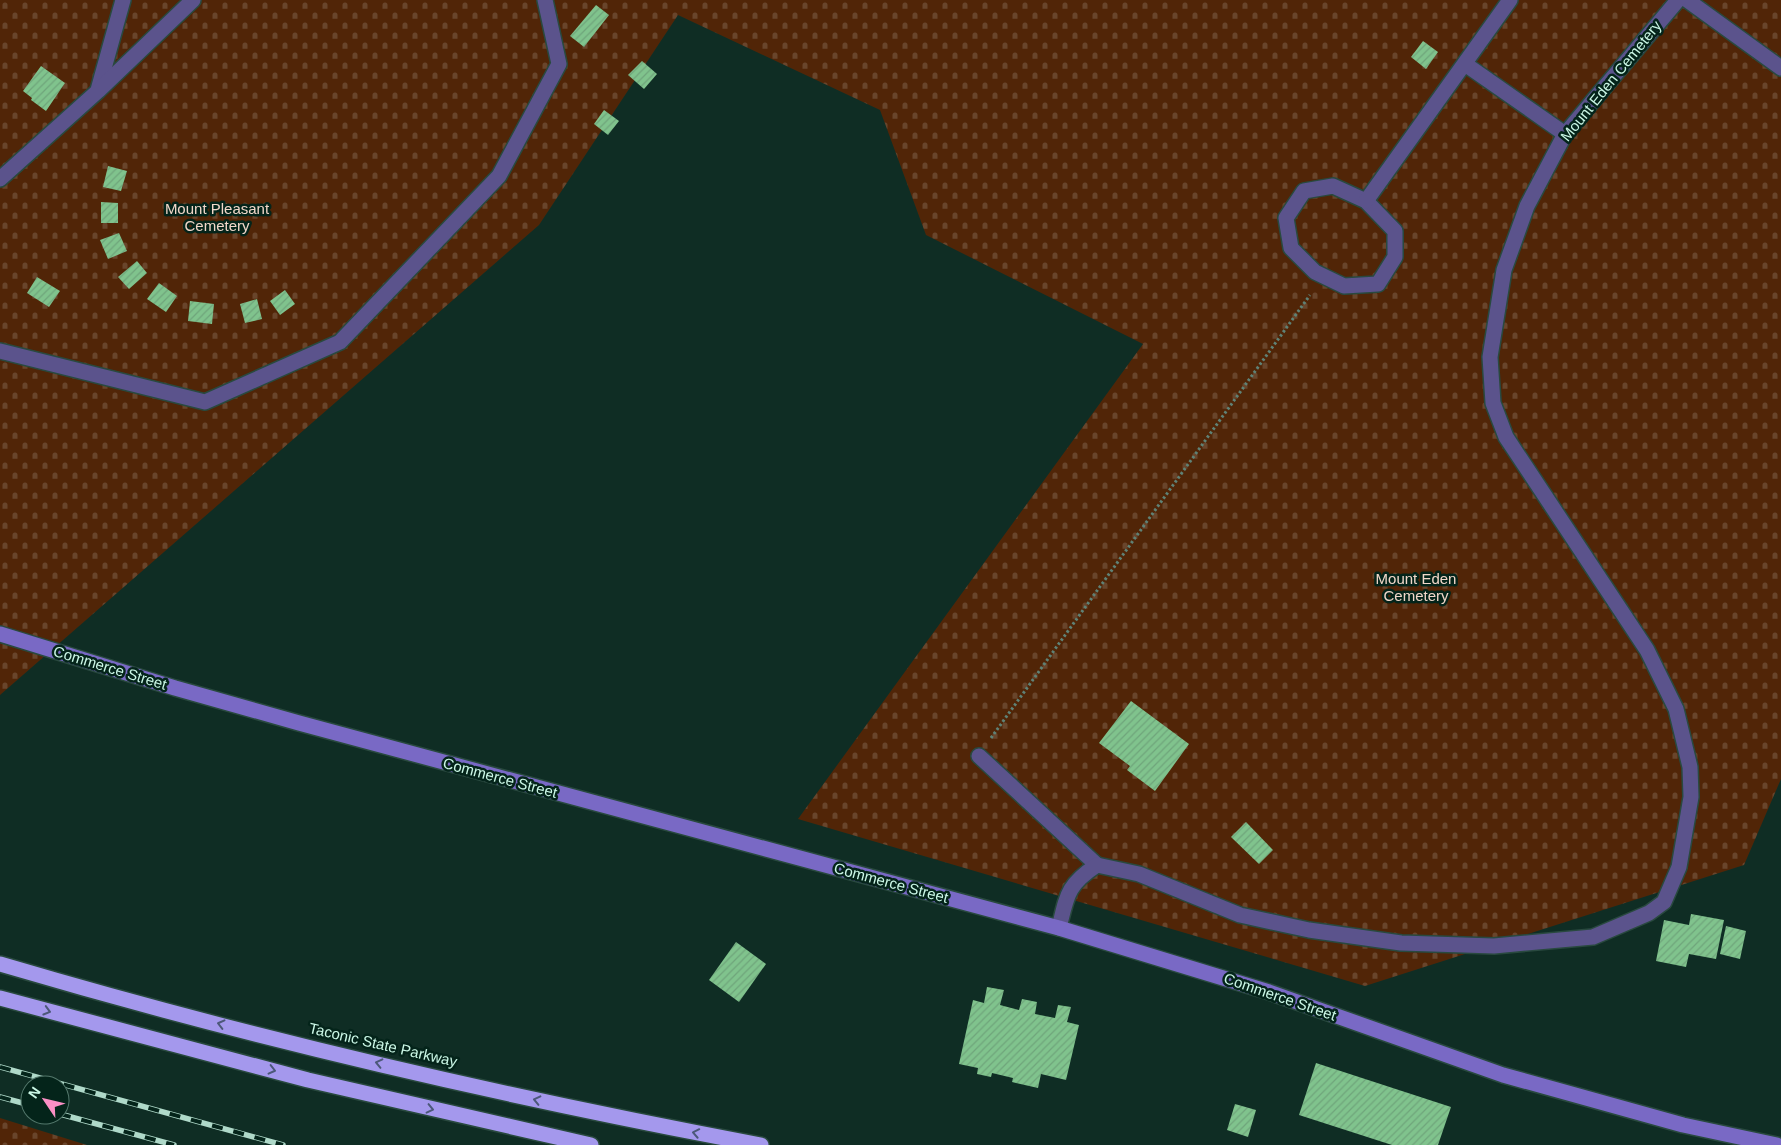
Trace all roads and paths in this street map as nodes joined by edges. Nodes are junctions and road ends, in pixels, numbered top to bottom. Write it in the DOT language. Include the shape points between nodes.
graph roads {
  1 [pos="122,0"];
  2 [pos="193,0"];
  3 [pos="545,0"];
  4 [pos="1510,0"];
  5 [pos="1678,0"];
  6 [pos="1687,0"];
  7 [pos="1465,64"];
  8 [pos="1781,68"];
  9 [pos="98,91"];
  10 [pos="1565,134"];
  11 [pos="0,179"];
  12 [pos="1366,201"];
  13 [pos="1324,276"];
  14 [pos="0,351"];
  15 [pos="0,634"];
  16 [pos="979,756"];
  17 [pos="1097,865"];
  18 [pos="1059,928"];
  19 [pos="0,964"];
  20 [pos="0,998"];
  21 [pos="591,1145"];
  22 [pos="761,1145"];
  23 [pos="1778,1145"];
  1 -- 9 [label="lane"];
  2 -- 9 [label="lane"];
  3 -- 14 [label="lane" via="559,64 500,176 340,342 205,402"];
  4 -- 7 [label="lane"];
  5 -- 10 [label="lane, Mount Eden Cemetery"];
  6 -- 8 [label="lane"];
  7 -- 10 [label="lane"];
  7 -- 12 [label="lane"];
  9 -- 11 [label="lane"];
  10 -- 17 [label="lane, Mount Eden Cemetery" via="1527,206 1504,270 1490,357 1493,403 1506,437 1647,650 1676,709 1690,767 1691,797 1679,867 1664,902 1649,913 1593,937 1494,946 1401,943 1309,930 1240,915 1139,874"];
  12 -- 13 [label="lane" via="1395,231 1395,258 1378,284 1344,286"];
  12 -- 13 [label="lane" via="1333,186 1304,192 1286,218 1291,248 1315,272"];
  13 -- 16 [label="path"];
  15 -- 18 [label="street, Commerce Street" via="299,724"];
  16 -- 17 [label="lane"];
  17 -- 18 [label="lane" via="1068,892"];
  18 -- 23 [label="street, Commerce Street" via="1269,992 1503,1075 1674,1123"];
  22 -- 19 [label="highway, Taconic State Parkway, one-way" via="562,1105 355,1057"];
  20 -- 21 [label="highway, one-way" via="308,1080"];
}
